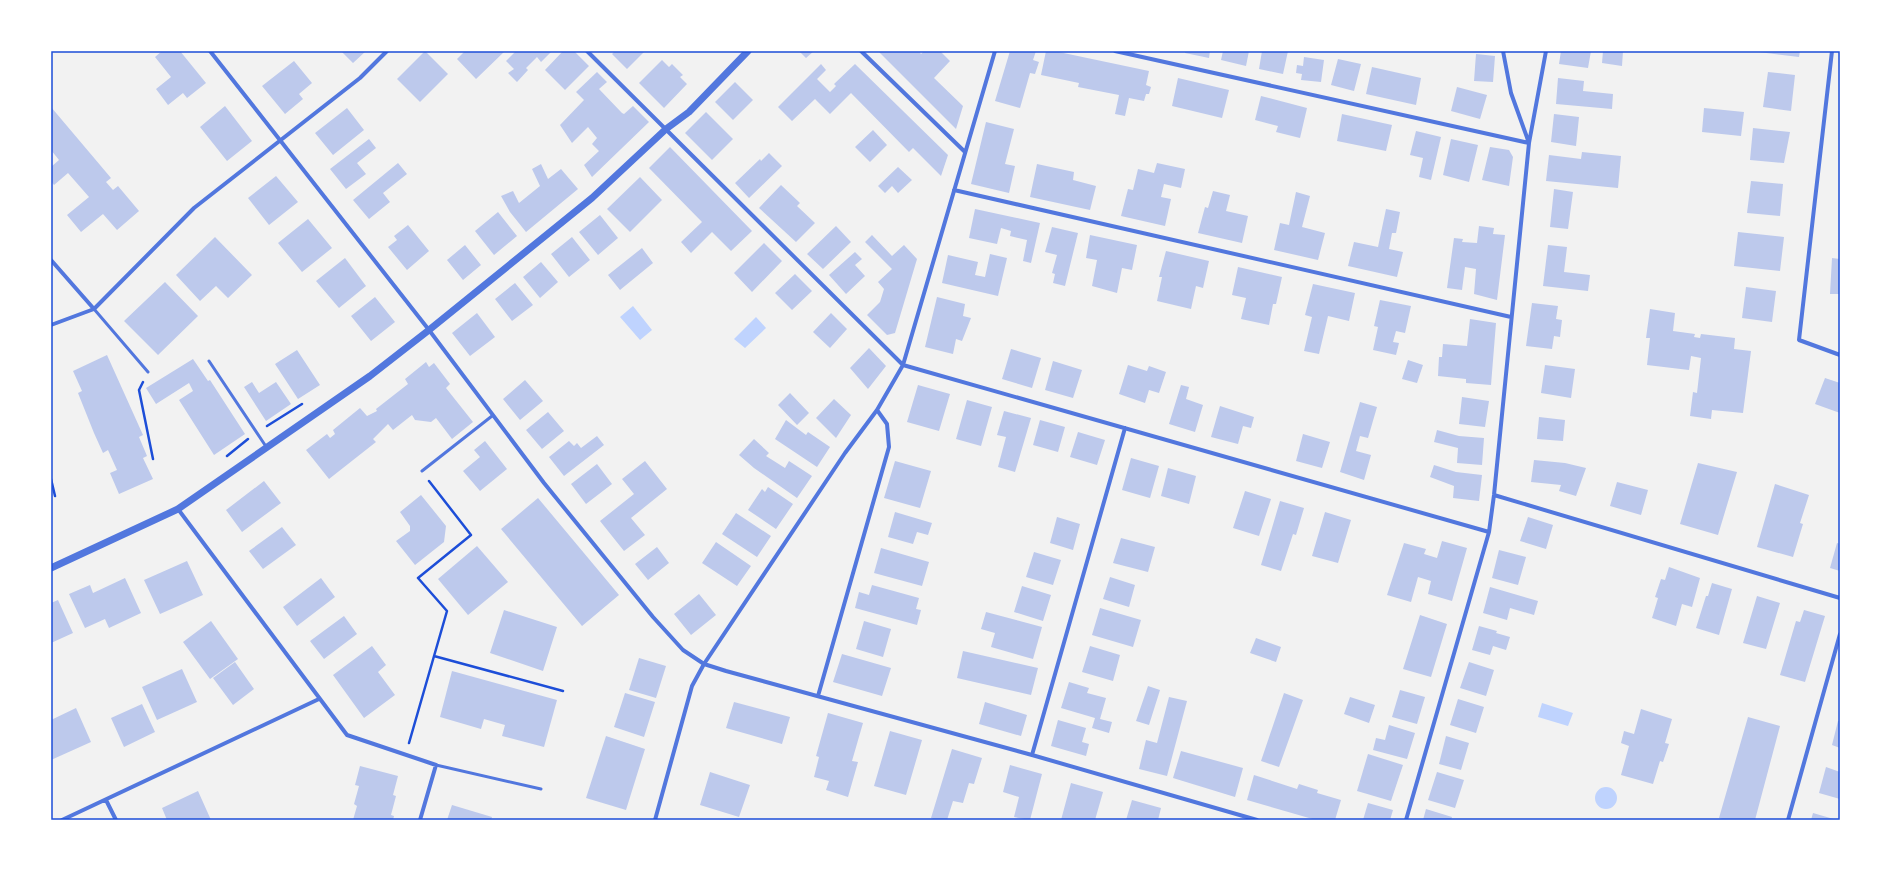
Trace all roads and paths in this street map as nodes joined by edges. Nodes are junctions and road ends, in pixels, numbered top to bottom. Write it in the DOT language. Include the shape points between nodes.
graph roads {
  1 [pos="210,51"];
  2 [pos="387,51"];
  3 [pos="587,51"];
  4 [pos="748,51"];
  5 [pos="861,51"];
  6 [pos="995,51"];
  7 [pos="1115,51"];
  8 [pos="1503,51"];
  9 [pos="1546,51"];
  10 [pos="1832,51"];
  11 [pos="666,129"];
  12 [pos="280,141"];
  13 [pos="1529,143"];
  14 [pos="966,152"];
  15 [pos="954,190"];
  16 [pos="51,260"];
  17 [pos="94,309"];
  18 [pos="1511,317"];
  19 [pos="51,325"];
  20 [pos="429,330"];
  21 [pos="1840,355"];
  22 [pos="209,361"];
  23 [pos="903,365"];
  24 [pos="148,372"];
  25 [pos="304,403"];
  26 [pos="877,410"];
  27 [pos="492,416"];
  28 [pos="1125,428"];
  29 [pos="256,433"];
  30 [pos="266,448"];
  31 [pos="153,459"];
  32 [pos="224,459"];
  33 [pos="422,471"];
  34 [pos="51,479"];
  35 [pos="1494,495"];
  36 [pos="55,496"];
  37 [pos="178,510"];
  38 [pos="1489,532"];
  39 [pos="51,568"];
  40 [pos="1840,598"];
  41 [pos="1840,634"];
  42 [pos="434,656"];
  43 [pos="704,664"];
  44 [pos="563,691"];
  45 [pos="818,696"];
  46 [pos="319,699"];
  47 [pos="405,755"];
  48 [pos="1032,755"];
  49 [pos="436,765"];
  50 [pos="541,789"];
  51 [pos="106,800"];
  52 [pos="62,820"];
  53 [pos="116,820"];
  54 [pos="420,820"];
  55 [pos="655,820"];
  56 [pos="1257,820"];
  57 [pos="1406,820"];
  58 [pos="1788,820"];
  1 -- 12 [label="street"];
  2 -- 12 [label="street" via="360,78"];
  3 -- 11 [label="street"];
  4 -- 11 [label="street" via="689,112"];
  5 -- 14 [label="street"];
  6 -- 14 [label="street"];
  7 -- 13 [label="street"];
  8 -- 13 [label="street" via="1511,93"];
  9 -- 13 [label="street"];
  10 -- 21 [label="street" via="1799,340"];
  11 -- 20 [label="street" via="592,198"];
  11 -- 23 [label="street"];
  12 -- 17 [label="street" via="194,208"];
  12 -- 20 [label="street"];
  13 -- 18 [label="street"];
  14 -- 15 [label="street"];
  15 -- 18 [label="street"];
  15 -- 23 [label="street"];
  16 -- 17 [label="street"];
  17 -- 19 [label="street"];
  17 -- 24 [label="lane"];
  18 -- 35 [label="street"];
  20 -- 27 [label="street"];
  20 -- 30 [label="street" via="370,376"];
  22 -- 29 [label="lane"];
  23 -- 26 [label="street"];
  23 -- 28 [label="street"];
  24 -- 31 [label="path" via="139,390"];
  25 -- 29 [label="path"];
  26 -- 43 [label="street" via="845,453"];
  26 -- 45 [label="street" via="887,424 889,447"];
  27 -- 33 [label="lane"];
  27 -- 43 [label="street" via="653,617 683,650"];
  28 -- 38 [label="street"];
  28 -- 48 [label="street"];
  29 -- 30 [label="lane"];
  29 -- 32 [label="path"];
  30 -- 37 [label="street"];
  33 -- 42 [label="path" via="471,536 418,578 447,611"];
  34 -- 36 [label="path"];
  35 -- 38 [label="street"];
  35 -- 40 [label="street"];
  37 -- 39 [label="street"];
  37 -- 46 [label="street"];
  38 -- 57 [label="street"];
  41 -- 58 [label="street"];
  42 -- 44 [label="path"];
  42 -- 47 [label="path"];
  43 -- 45 [label="street"];
  43 -- 55 [label="street" via="692,686"];
  45 -- 48 [label="street"];
  46 -- 47 [label="street" via="347,735"];
  46 -- 51 [label="street"];
  47 -- 49 [label="street"];
  48 -- 56 [label="street"];
  49 -- 50 [label="lane"];
  49 -- 54 [label="street"];
  51 -- 52 [label="street"];
  51 -- 53 [label="street"];
}
